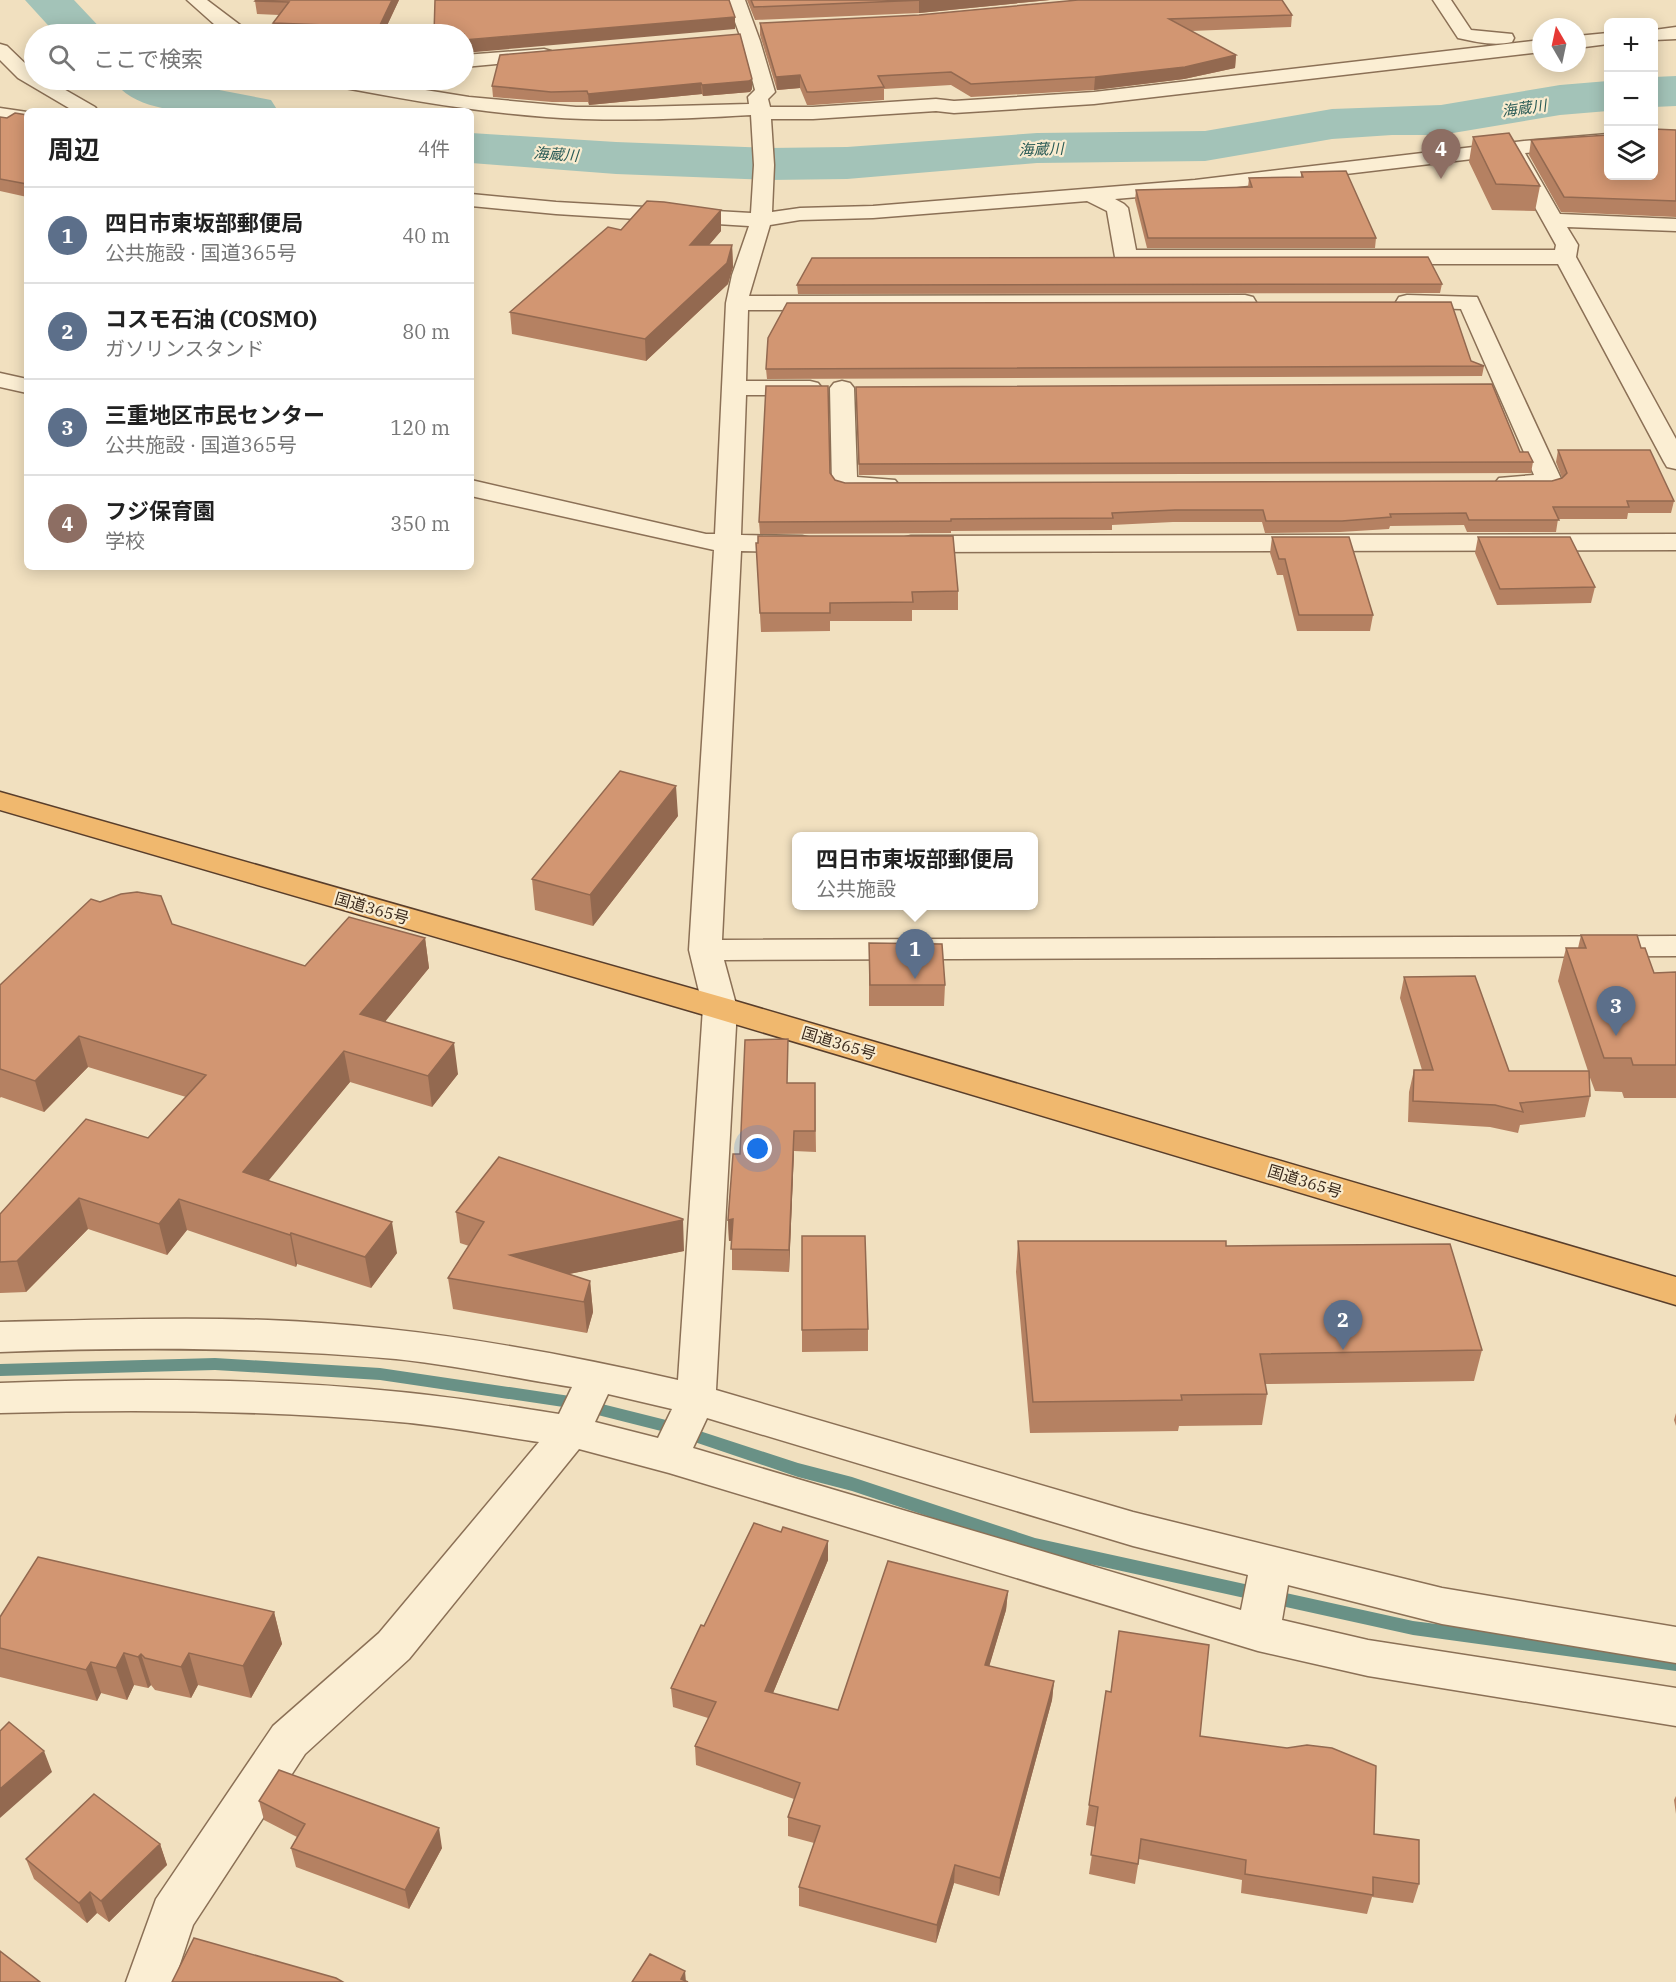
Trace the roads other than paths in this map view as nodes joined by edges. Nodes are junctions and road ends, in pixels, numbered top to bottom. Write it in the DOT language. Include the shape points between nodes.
graph roads {
  1 [pos="736,0"];
  2 [pos="1442,0"];
  3 [pos="189,11"];
  4 [pos="203,24"];
  5 [pos="219,24"];
  6 [pos="1676,33"];
  7 [pos="1658,35"];
  8 [pos="1532,37"];
  9 [pos="1604,39"];
  10 [pos="1586,40"];
  11 [pos="1532,47"];
  12 [pos="0,50"];
  13 [pos="567,53"];
  14 [pos="474,60"];
  15 [pos="24,74"];
  16 [pos="52,90"];
  17 [pos="395,90"];
  18 [pos="83,108"];
  19 [pos="762,113"];
  20 [pos="0,114"];
  21 [pos="24,118"];
  22 [pos="1604,140"];
  23 [pos="1513,149"];
  24 [pos="1091,195"];
  25 [pos="474,200"];
  26 [pos="762,215"];
  27 [pos="1555,220"];
  28 [pos="1676,225"];
  29 [pos="1564,257"];
  30 [pos="1268,302"];
  31 [pos="1386,302"];
  32 [pos="736,303"];
  33 [pos="0,380"];
  34 [pos="24,385"];
  35 [pos="734,388"];
  36 [pos="1676,462"];
  37 [pos="1480,483"];
  38 [pos="903,485"];
  39 [pos="474,489"];
  40 [pos="1676,542"];
  41 [pos="728,544"];
  42 [pos="823,544"];
  43 [pos="882,544"];
  44 [pos="0,801"];
  45 [pos="1676,946"];
  46 [pos="705,950"];
  47 [pos="720,1008"];
  48 [pos="1676,1291"];
  49 [pos="0,1337"];
  50 [pos="597,1376"];
  51 [pos="0,1398"];
  52 [pos="696,1399"];
  53 [pos="571,1431"];
  54 [pos="669,1457"];
  55 [pos="1271,1563"];
  56 [pos="1258,1634"];
  57 [pos="1676,1645"];
  58 [pos="1676,1707"];
  59 [pos="150,1982"];
  1 -- 19 [label="street" via="765,92 758,98"];
  2 -- 8 [label="street" via="1465,34 1485,38"];
  3 -- 4 [label="street"];
  3 -- 5 [label="street"];
  6 -- 7 [label="street"];
  9 -- 10 [label="street"];
  11 -- 19 [label="street" via="1094,98"];
  12 -- 15 [label="street"];
  13 -- 14 [label="street"];
  16 -- 18 [label="street"];
  17 -- 19 [label="street" via="537,110"];
  19 -- 26 [label="street"];
  20 -- 21 [label="street"];
  22 -- 23 [label="street"];
  23 -- 24 [label="street"];
  23 -- 27 [label="street"];
  24 -- 26 [label="street" via="873,212"];
  24 -- 29 [label="street" via="1117,208 1126,257"];
  25 -- 26 [label="street" via="556,208"];
  26 -- 32 [label="street"];
  27 -- 28 [label="street"];
  27 -- 29 [label="street" via="1567,245"];
  29 -- 36 [label="street"];
  30 -- 32 [label="street"];
  31 -- 37 [label="street" via="1469,302 1495,385 1551,483"];
  32 -- 35 [label="street"];
  33 -- 34 [label="street"];
  35 -- 38 [label="street" via="853,388 844,485"];
  35 -- 41 [label="street"];
  39 -- 41 [label="street"];
  40 -- 43 [label="street"];
  41 -- 42 [label="street"];
  41 -- 46 [label="street"];
  44 -- 47 [label="highway, 国道365号"];
  45 -- 46 [label="street"];
  46 -- 47 [label="street"];
  47 -- 48 [label="highway, 国道365号"];
  47 -- 52 [label="street"];
  49 -- 50 [label="street" via="129,1333 270,1335 399,1345"];
  50 -- 52 [label="street"];
  50 -- 53 [label="street"];
  51 -- 53 [label="street" via="268,1398 401,1407"];
  52 -- 54 [label="street"];
  52 -- 55 [label="street" via="1133,1529"];
  53 -- 54 [label="street"];
  53 -- 59 [label="street" via="394,1646 289,1740 174,1915"];
  54 -- 56 [label="street"];
  55 -- 56 [label="street"];
  55 -- 57 [label="street" via="1442,1606"];
  56 -- 58 [label="street" via="1368,1658"];
}
